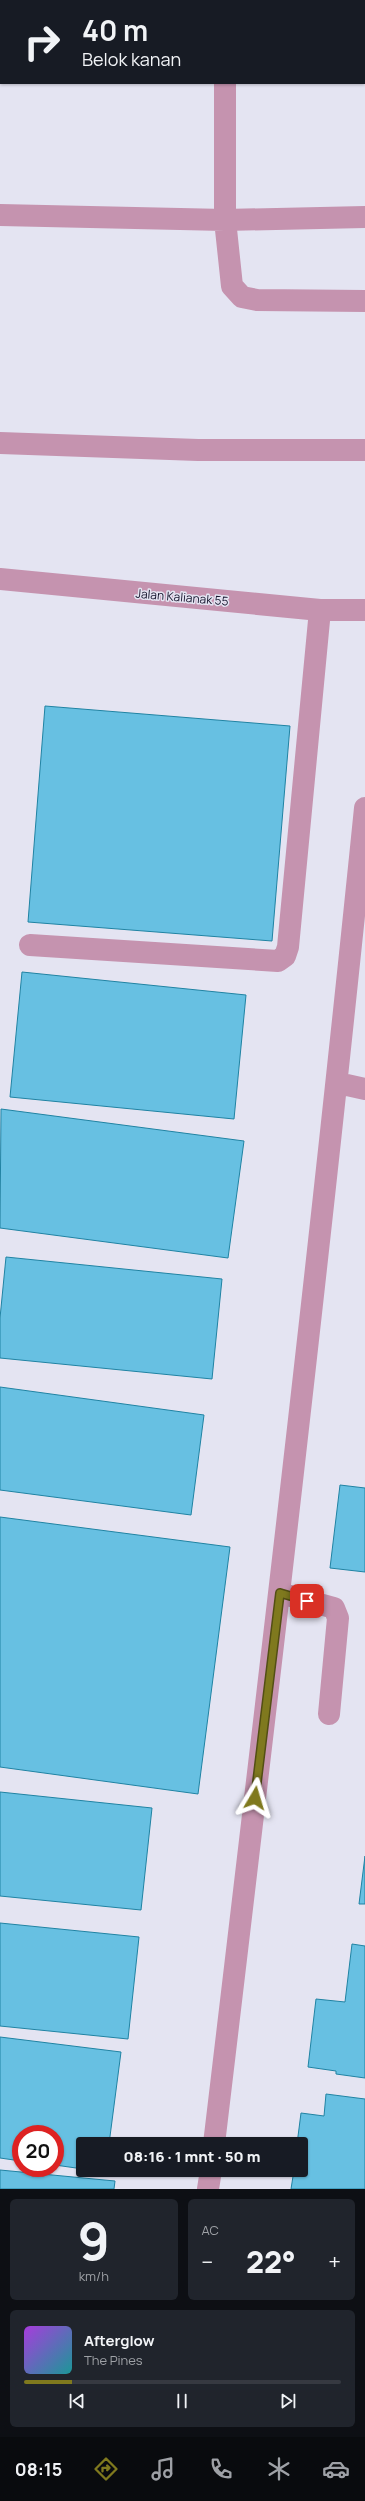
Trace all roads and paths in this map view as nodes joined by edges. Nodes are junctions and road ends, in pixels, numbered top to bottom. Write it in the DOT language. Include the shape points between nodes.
graph roads {
  1 [pos="225,84"];
  2 [pos="0,215"];
  3 [pos="365,217"];
  4 [pos="225,220"];
  5 [pos="365,301"];
  6 [pos="0,443"];
  7 [pos="365,450"];
  8 [pos="0,579"];
  9 [pos="320,610"];
  10 [pos="365,610"];
  11 [pos="365,808"];
  12 [pos="30,945"];
  13 [pos="338,1083"];
  14 [pos="365,1089"];
  15 [pos="280,1593"];
  16 [pos="329,1714"];
  17 [pos="215,2137"];
  18 [pos="210,2177"];
  19 [pos="208,2189"];
  1 -- 4 [label="lane"];
  2 -- 4 [label="lane"];
  3 -- 4 [label="lane"];
  4 -- 5 [label="lane" via="232,286 242,297 257,300"];
  6 -- 7 [label="lane" via="198,450"];
  8 -- 9 [label="lane, Jalan Kalianak 55"];
  9 -- 10 [label="lane, Jalan Kalianak 55"];
  9 -- 12 [label="lane" via="288,947 285,956 278,962"];
  11 -- 13 [label="lane"];
  13 -- 14 [label="lane"];
  13 -- 15 [label="lane"];
  15 -- 16 [label="lane" via="334,1608 338,1618"];
  15 -- 17 [label="lane"];
  18 -- 19 [label="lane"];
}
